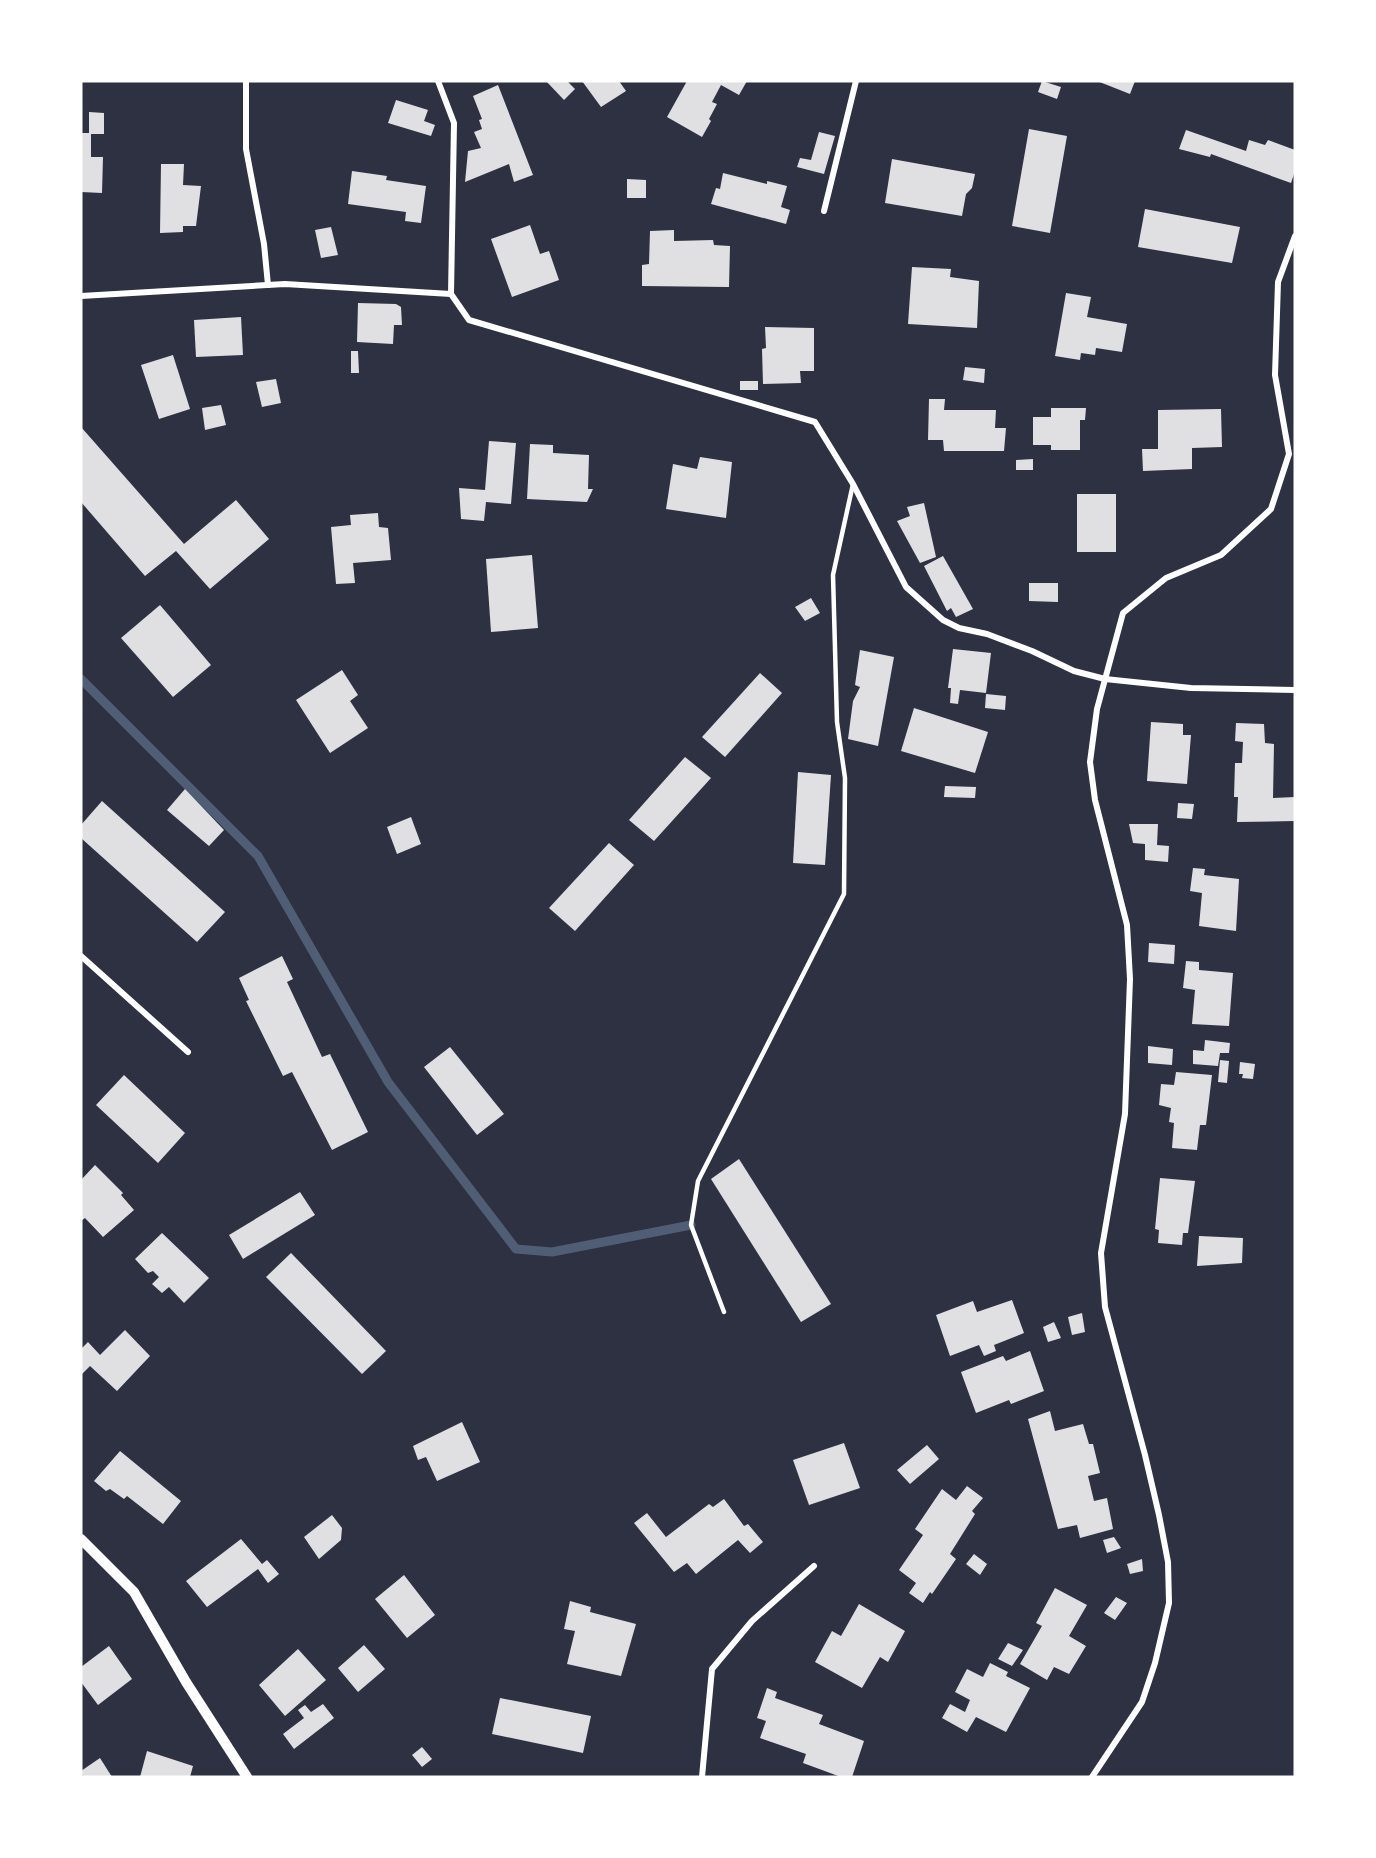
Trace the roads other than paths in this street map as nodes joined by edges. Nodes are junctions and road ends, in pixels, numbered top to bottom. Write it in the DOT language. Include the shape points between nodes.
graph roads {
  1 [pos="246,81"];
  2 [pos="438,81"];
  3 [pos="856,81"];
  4 [pos="824,212"];
  5 [pos="1295,236"];
  6 [pos="268,285"];
  7 [pos="450,294"];
  8 [pos="81,296"];
  9 [pos="853,484"];
  10 [pos="1105,679"];
  11 [pos="1295,690"];
  12 [pos="81,956"];
  13 [pos="188,1052"];
  14 [pos="724,1312"];
  15 [pos="81,1539"];
  16 [pos="814,1566"];
  17 [pos="247,1777"];
  18 [pos="702,1777"];
  19 [pos="1092,1777"];
  1 -- 6 [label="street" via="246,149"];
  2 -- 7 [label="street" via="454,123"];
  3 -- 4 [label="street"];
  5 -- 10 [label="street" via="1278,282 1275,375 1289,454 1271,509 1221,555 1166,578 1123,613"];
  6 -- 7 [label="street"];
  6 -- 8 [label="street"];
  7 -- 9 [label="street" via="469,320 815,422"];
  9 -- 10 [label="street" via="906,587 943,620 1032,651 1074,671"];
  9 -- 14 [label="lane" via="833,575 837,722 845,778 844,894 698,1181 691,1225"];
  10 -- 11 [label="street" via="1191,688"];
  10 -- 19 [label="street" via="1090,762 1095,800 1127,925 1130,979 1125,1114 1101,1253 1105,1307 1145,1455 1168,1562 1169,1603 1142,1702"];
  12 -- 13 [label="street"];
  15 -- 17 [label="street" via="134,1592"];
  16 -- 18 [label="street" via="752,1622 712,1669"];
}
